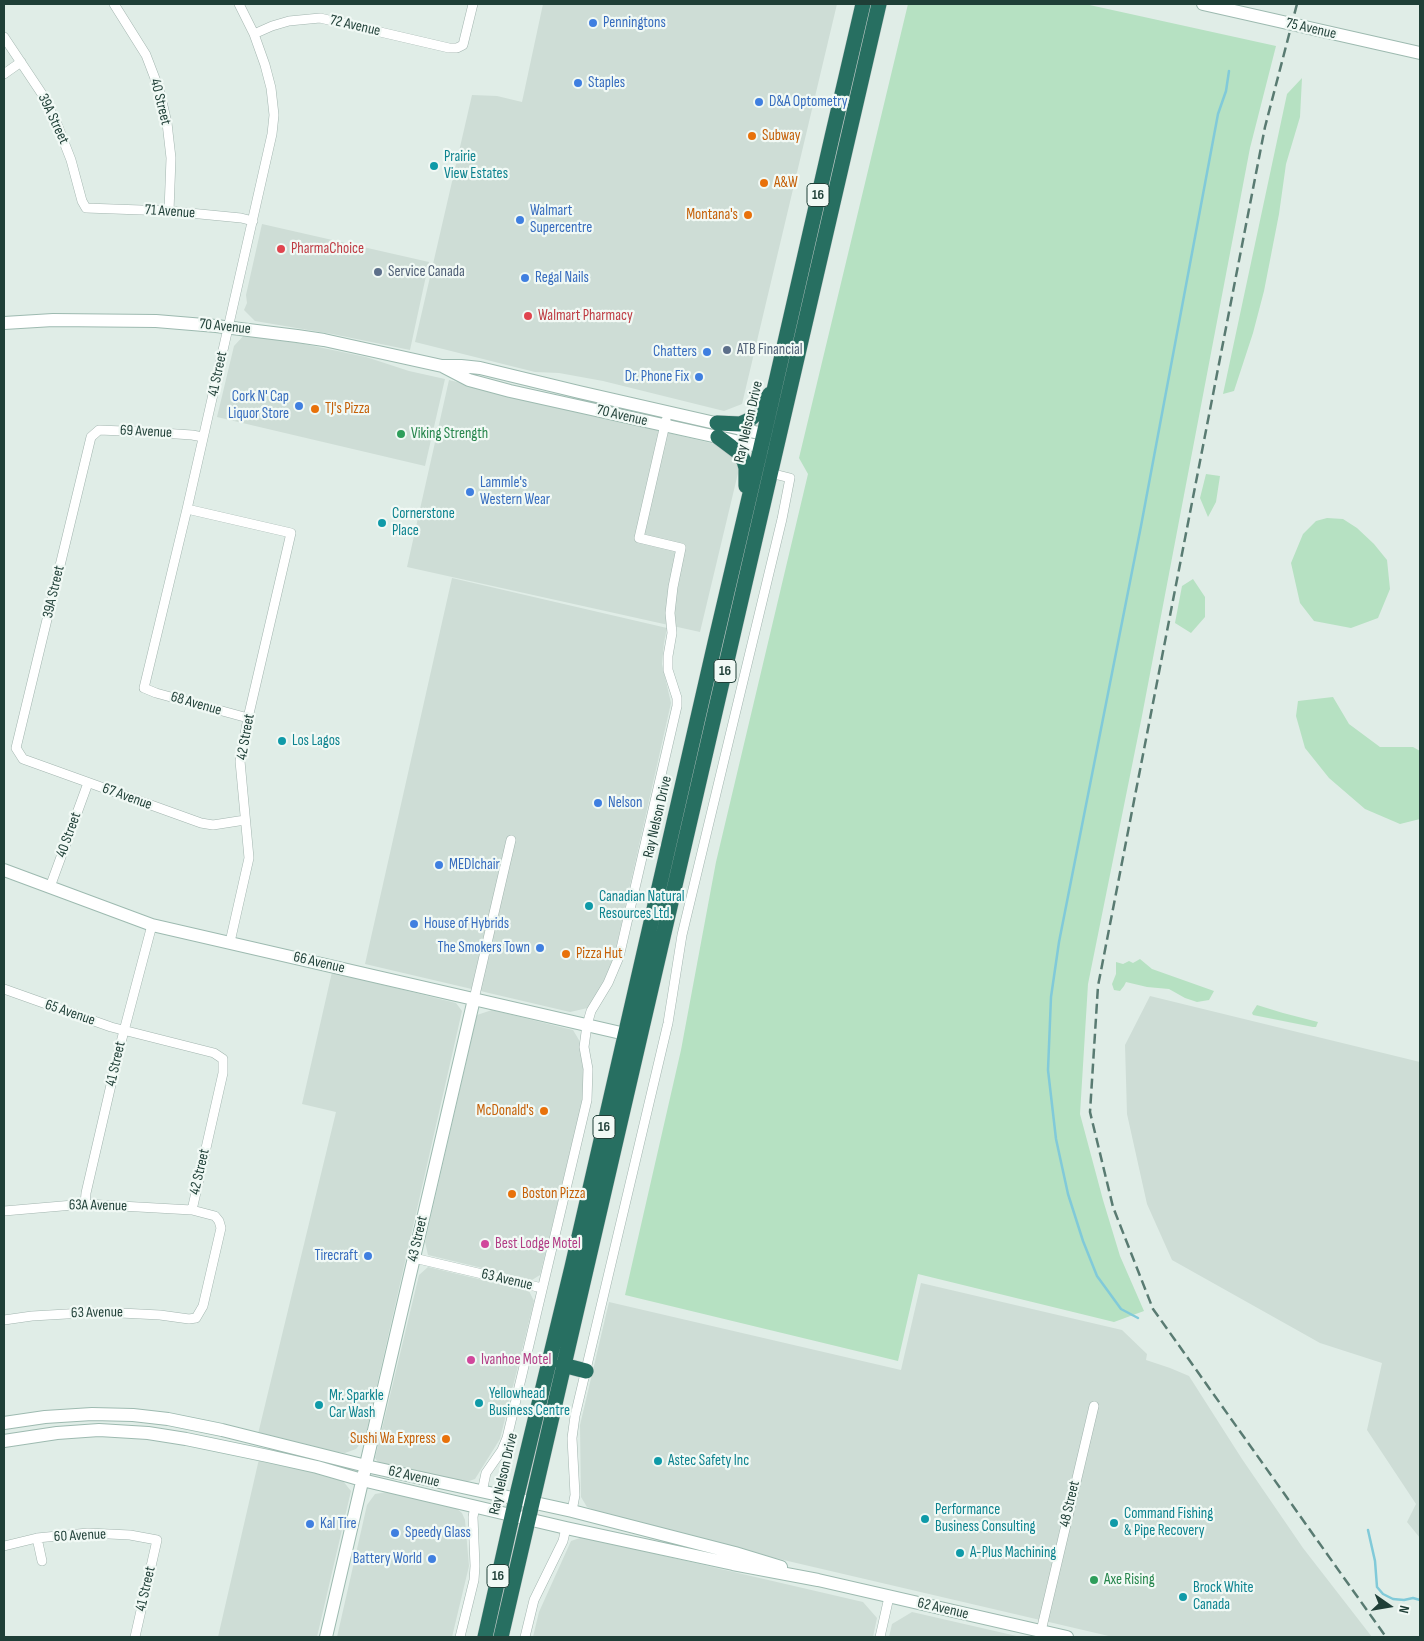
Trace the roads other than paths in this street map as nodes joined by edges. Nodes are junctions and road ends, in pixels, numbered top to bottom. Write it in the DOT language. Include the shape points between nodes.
graph roads {
  1 [pos="114,4"];
  2 [pos="238,4"];
  3 [pos="473,4"];
  4 [pos="863,4"];
  5 [pos="879,4"];
  6 [pos="1203,4"];
  7 [pos="254,34"];
  8 [pos="4,37"];
  9 [pos="1420,53"];
  10 [pos="21,62"];
  11 [pos="4,74"];
  12 [pos="86,208"];
  13 [pos="169,211"];
  14 [pos="253,221"];
  15 [pos="4,323"];
  16 [pos="228,327"];
  17 [pos="442,366"];
  18 [pos="775,387"];
  19 [pos="668,413"];
  20 [pos="665,426"];
  21 [pos="717,430"];
  22 [pos="91,436"];
  23 [pos="203,437"];
  24 [pos="770,442"];
  25 [pos="770,473"];
  26 [pos="747,508"];
  27 [pos="187,509"];
  28 [pos="144,688"];
  29 [pos="248,718"];
  30 [pos="16,748"];
  31 [pos="88,783"];
  32 [pos="246,820"];
  33 [pos="511,840"];
  34 [pos="4,870"];
  35 [pos="50,887"];
  36 [pos="152,925"];
  37 [pos="230,942"];
  38 [pos="4,989"];
  39 [pos="474,999"];
  40 [pos="588,1025"];
  41 [pos="123,1031"];
  42 [pos="632,1036"];
  43 [pos="223,1059"];
  44 [pos="86,1204"];
  45 [pos="192,1210"];
  46 [pos="4,1211"];
  47 [pos="414,1258"];
  48 [pos="542,1288"];
  49 [pos="4,1320"];
  50 [pos="190,1320"];
  51 [pos="563,1365"];
  52 [pos="586,1371"];
  53 [pos="1094,1406"];
  54 [pos="4,1423"];
  55 [pos="4,1440"];
  56 [pos="366,1466"];
  57 [pos="362,1480"];
  58 [pos="482,1492"];
  59 [pos="516,1499"];
  60 [pos="532,1502"];
  61 [pos="475,1506"];
  62 [pos="572,1511"];
  63 [pos="512,1516"];
  64 [pos="528,1519"];
  65 [pos="566,1528"];
  66 [pos="37,1538"];
  67 [pos="157,1540"];
  68 [pos="4,1546"];
  69 [pos="42,1561"];
  70 [pos="818,1580"];
  71 [pos="889,1597"];
  72 [pos="1041,1631"];
  73 [pos="135,1637"];
  74 [pos="326,1637"];
  75 [pos="460,1637"];
  76 [pos="484,1637"];
  77 [pos="501,1637"];
  78 [pos="525,1637"];
  79 [pos="880,1637"];
  80 [pos="1067,1637"];
  1 -- 13 [label="street, 40 Street" via="146,55 159,89 171,158"];
  2 -- 7 [label="street, 41 Street"];
  3 -- 7 [label="street, 72 Avenue" via="463,44 456,48 320,18 289,21"];
  4 -- 18 [label="highway, Ray Nelson Drive / 16"];
  5 -- 24 [label="highway, Ray Nelson Drive / 16"];
  6 -- 9 [label="street, 75 Avenue"];
  7 -- 14 [label="street, 41 Street" via="271,88 274,115"];
  8 -- 10 [label="street, 39A Street"];
  10 -- 11 [label="street"];
  10 -- 12 [label="street, 39A Street" via="58,124"];
  12 -- 13 [label="street, 71 Avenue"];
  13 -- 14 [label="street, 71 Avenue"];
  14 -- 16 [label="street, 41 Street"];
  15 -- 16 [label="street, 70 Avenue" via="118,320"];
  16 -- 17 [label="street, 70 Avenue" via="324,340"];
  16 -- 23 [label="street, 41 Street"];
  17 -- 19 [label="street, 70 Avenue" via="480,368"];
  17 -- 20 [label="street, 70 Avenue" via="469,380"];
  18 -- 21 [label="highway" via="749,420"];
  18 -- 24 [label="highway, Ray Nelson Drive / 16"];
  19 -- 20 [label="street"];
  19 -- 21 [label="street, 70 Avenue"];
  20 -- 21 [label="street, 70 Avenue"];
  20 -- 40 [label="street" via="639,538 682,548 673,587 668,656 676,706 619,957 591,1012"];
  21 -- 24 [label="street, 70 Avenue"];
  21 -- 26 [label="highway" via="744,461"];
  22 -- 23 [label="street, 69 Avenue" via="99,430"];
  22 -- 30 [label="street, 39A Street"];
  23 -- 27 [label="street, 41 Street"];
  24 -- 25 [label="highway, Ray Nelson Drive / 16"];
  24 -- 26 [label="highway, Ray Nelson Drive / 16"];
  25 -- 42 [label="highway, Ray Nelson Drive / 16"];
  25 -- 52 [label="street" via="790,478 782,519 682,935 668,1023"];
  26 -- 42 [label="highway, Ray Nelson Drive / 16"];
  27 -- 28 [label="street, 41 Street"];
  27 -- 29 [label="street, 42 Street" via="291,533"];
  28 -- 29 [label="street, 68 Avenue"];
  29 -- 32 [label="street, 42 Street" via="240,761"];
  30 -- 31 [label="street, 67 Avenue" via="23,759"];
  31 -- 32 [label="street, 67 Avenue" via="201,823 213,825"];
  31 -- 35 [label="street, 40 Street"];
  32 -- 37 [label="street, 42 Street" via="249,858"];
  33 -- 39 [label="street, 43 Street"];
  34 -- 35 [label="street, 66 Avenue"];
  35 -- 36 [label="street, 66 Avenue"];
  36 -- 37 [label="street, 66 Avenue"];
  36 -- 41 [label="street, 41 Street"];
  37 -- 39 [label="street, 66 Avenue"];
  38 -- 41 [label="street, 65 Avenue"];
  39 -- 40 [label="street, 66 Avenue"];
  39 -- 47 [label="street, 43 Street"];
  40 -- 42 [label="street, 66 Avenue"];
  40 -- 48 [label="street" via="584,1047 588,1090"];
  41 -- 43 [label="street, 65 Avenue"];
  41 -- 44 [label="street, 41 Street"];
  42 -- 51 [label="highway, Ray Nelson Drive / 16"];
  42 -- 59 [label="highway, Ray Nelson Drive / 16"];
  43 -- 45 [label="street, 42 Street"];
  44 -- 45 [label="street, 63A Avenue"];
  44 -- 46 [label="street, 63A Avenue"];
  45 -- 50 [label="street, 42 Street" via="215,1216 221,1228 203,1306 196,1318"];
  47 -- 48 [label="street, 63 Avenue"];
  47 -- 56 [label="street, 43 Street"];
  48 -- 58 [label="street" via="507,1438 486,1473"];
  49 -- 50 [label="street, 63 Avenue" via="101,1312"];
  51 -- 52 [label="highway"];
  51 -- 60 [label="highway, Ray Nelson Drive / 16"];
  52 -- 62 [label="street" via="572,1438"];
  53 -- 72 [label="street, 48 Street"];
  54 -- 56 [label="street, 62 Avenue" via="63,1415 156,1418 222,1430"];
  55 -- 57 [label="street, 62 Avenue" via="85,1431 148,1433 268,1456"];
  56 -- 57 [label="street, 43 Street"];
  56 -- 58 [label="street, 62 Avenue"];
  57 -- 61 [label="street, 62 Avenue"];
  57 -- 74 [label="street, 43 Street"];
  58 -- 59 [label="street, 62 Avenue"];
  59 -- 60 [label="street, 62 Avenue"];
  59 -- 63 [label="highway, Ray Nelson Drive / 16"];
  60 -- 62 [label="street, 62 Avenue"];
  60 -- 64 [label="highway, Ray Nelson Drive / 16"];
  61 -- 63 [label="street, 62 Avenue"];
  61 -- 75 [label="street" via="474,1580"];
  62 -- 70 [label="street, 62 Avenue" via="735,1553"];
  63 -- 64 [label="street, 62 Avenue"];
  63 -- 76 [label="highway, Ray Nelson Drive / 16"];
  64 -- 65 [label="street, 62 Avenue"];
  64 -- 77 [label="highway, Ray Nelson Drive / 16"];
  65 -- 70 [label="street, 62 Avenue"];
  65 -- 78 [label="street" via="563,1541 534,1600"];
  66 -- 67 [label="street, 60 Avenue" via="88,1533"];
  66 -- 68 [label="street, 60 Avenue"];
  66 -- 69 [label="street"];
  67 -- 73 [label="street, 41 Street"];
  70 -- 71 [label="street, 62 Avenue"];
  71 -- 72 [label="street, 62 Avenue"];
  71 -- 79 [label="street"];
  72 -- 80 [label="street, 62 Avenue"];
}
